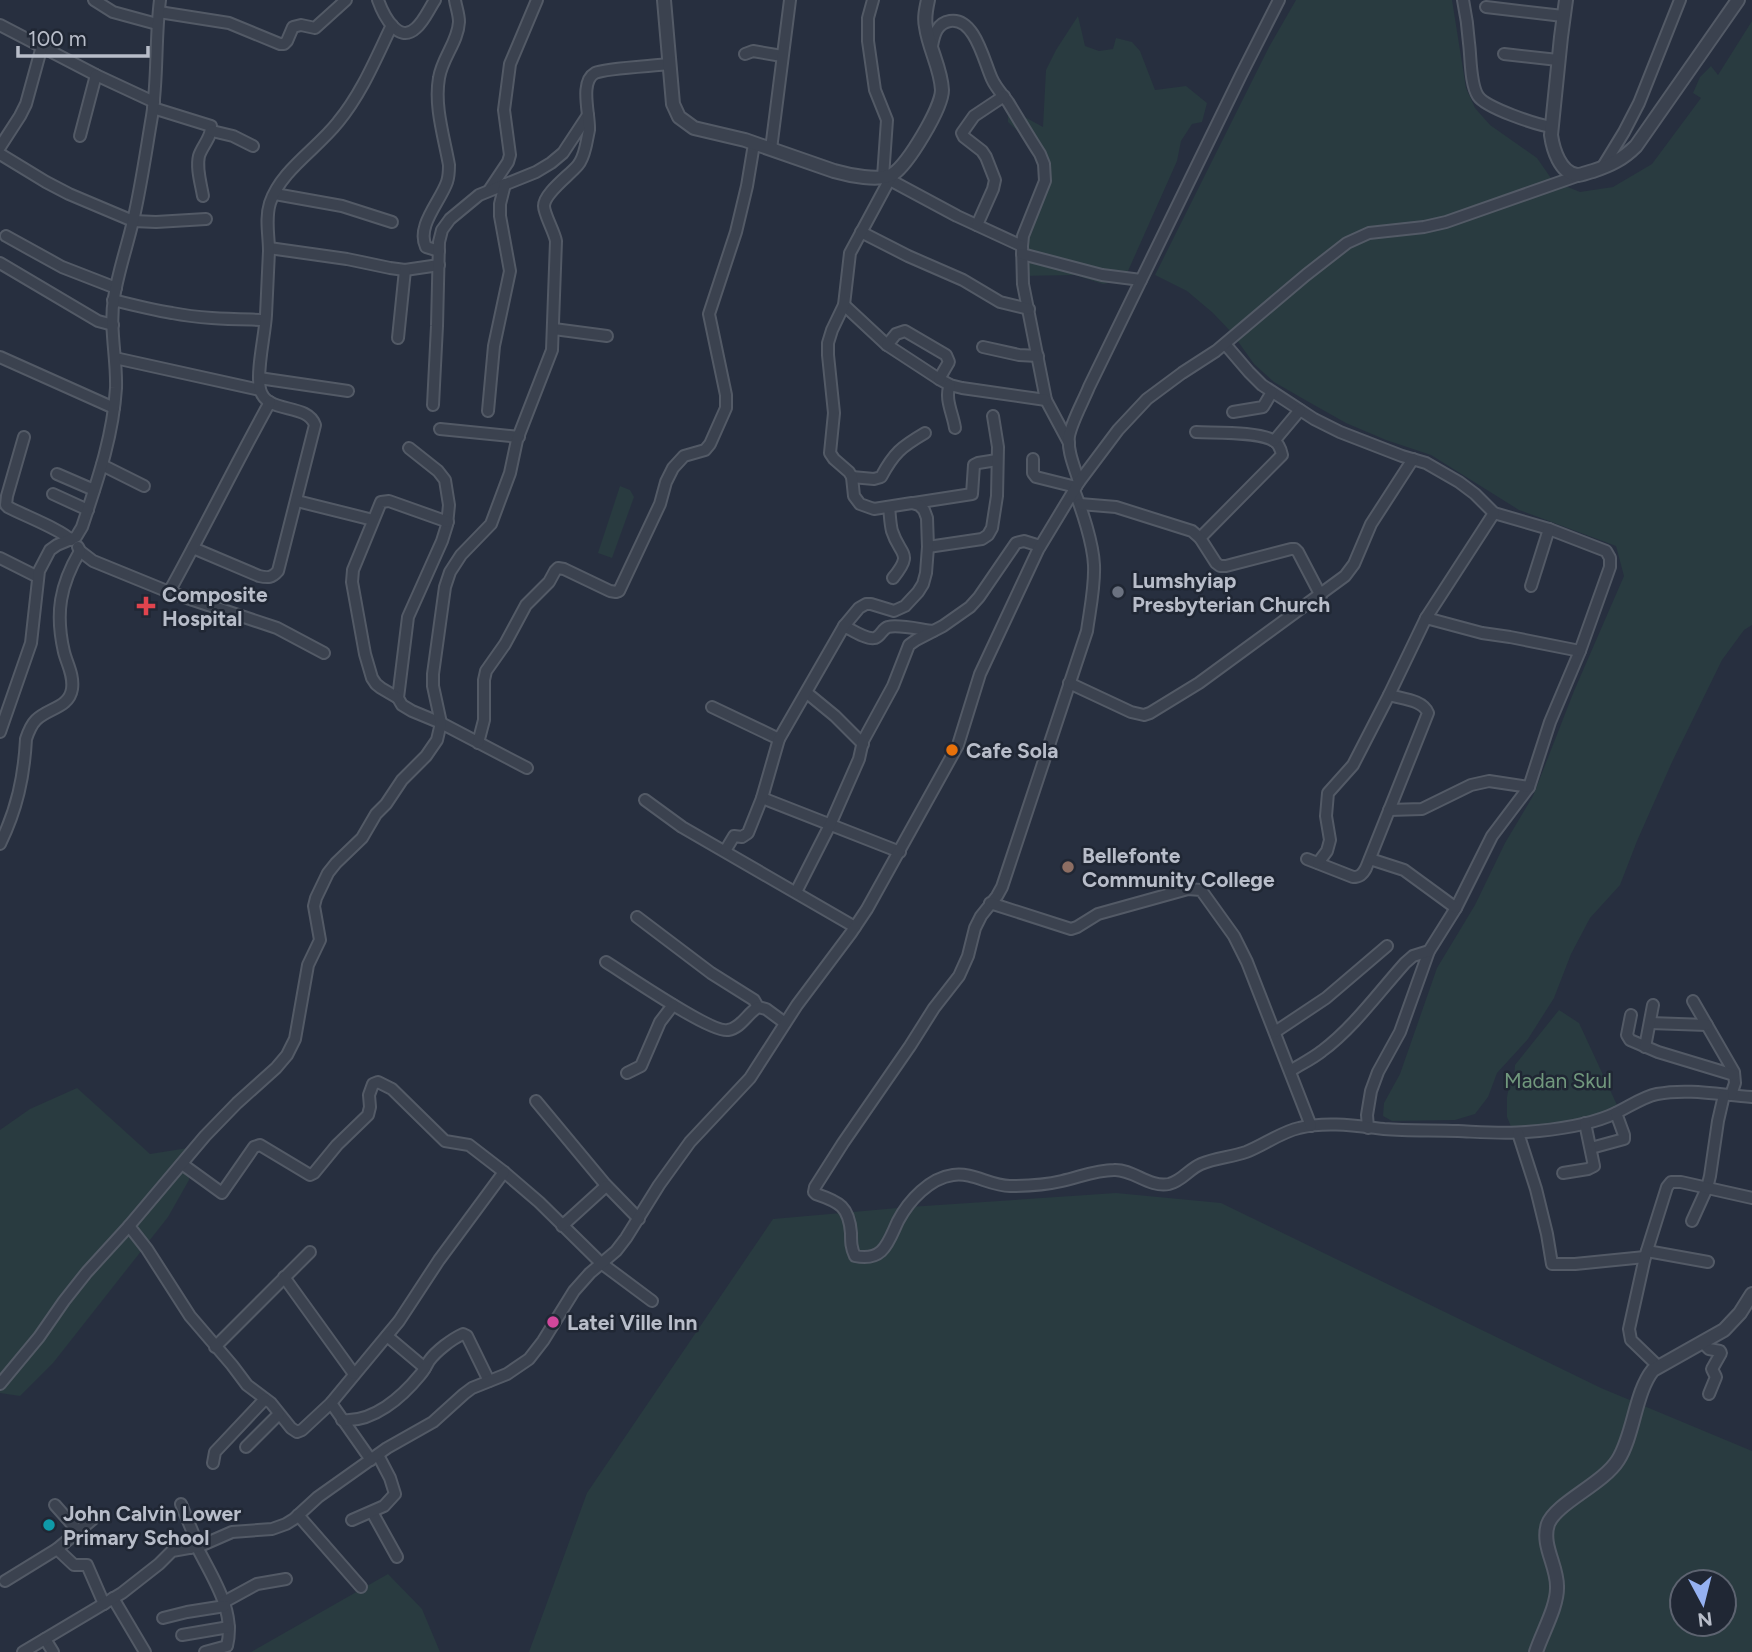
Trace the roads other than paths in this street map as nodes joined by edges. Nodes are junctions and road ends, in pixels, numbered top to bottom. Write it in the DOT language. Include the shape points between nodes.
graph roads {
  1 [pos="94,0"];
  2 [pos="346,0"];
  3 [pos="378,0"];
  4 [pos="436,0"];
  5 [pos="455,0"];
  6 [pos="537,0"];
  7 [pos="664,0"];
  8 [pos="790,0"];
  9 [pos="873,0"];
  10 [pos="928,0"];
  11 [pos="1279,0"];
  12 [pos="1463,0"];
  13 [pos="1566,0"];
  14 [pos="1680,0"];
  15 [pos="1738,0"];
  16 [pos="160,6"];
  17 [pos="1486,7"];
  18 [pos="1563,16"];
  19 [pos="157,24"];
  20 [pos="0,25"];
  21 [pos="392,25"];
  22 [pos="42,46"];
  23 [pos="932,46"];
  24 [pos="745,54"];
  25 [pos="1504,54"];
  26 [pos="782,56"];
  27 [pos="1558,60"];
  28 [pos="669,64"];
  29 [pos="96,75"];
  30 [pos="1003,96"];
  31 [pos="153,105"];
  32 [pos="587,115"];
  33 [pos="1552,127"];
  34 [pos="212,131"];
  35 [pos="80,136"];
  36 [pos="754,144"];
  37 [pos="253,146"];
  38 [pos="0,147"];
  39 [pos="771,149"];
  40 [pos="0,154"];
  41 [pos="1602,168"];
  42 [pos="886,172"];
  43 [pos="1583,174"];
  44 [pos="505,184"];
  45 [pos="490,189"];
  46 [pos="275,194"];
  47 [pos="203,196"];
  48 [pos="206,219"];
  49 [pos="133,220"];
  50 [pos="392,222"];
  51 [pos="977,225"];
  52 [pos="861,232"];
  53 [pos="6,236"];
  54 [pos="269,248"];
  55 [pos="1022,250"];
  56 [pos="439,251"];
  57 [pos="0,263"];
  58 [pos="439,265"];
  59 [pos="405,270"];
  60 [pos="1141,281"];
  61 [pos="116,288"];
  62 [pos="113,300"];
  63 [pos="844,305"];
  64 [pos="1029,309"];
  65 [pos="265,320"];
  66 [pos="113,325"];
  67 [pos="554,329"];
  68 [pos="607,335"];
  69 [pos="398,338"];
  70 [pos="1225,344"];
  71 [pos="887,345"];
  72 [pos="984,347"];
  73 [pos="1038,356"];
  74 [pos="0,357"];
  75 [pos="115,358"];
  76 [pos="260,378"];
  77 [pos="939,379"];
  78 [pos="950,385"];
  79 [pos="260,390"];
  80 [pos="348,391"];
  81 [pos="1272,392"];
  82 [pos="1046,400"];
  83 [pos="270,402"];
  84 [pos="433,405"];
  85 [pos="114,408"];
  86 [pos="1300,410"];
  87 [pos="488,411"];
  88 [pos="1233,412"];
  89 [pos="993,416"];
  90 [pos="955,428"];
  91 [pos="440,429"];
  92 [pos="1196,432"];
  93 [pos="925,433"];
  94 [pos="519,436"];
  95 [pos="24,437"];
  96 [pos="1274,441"];
  97 [pos="1069,443"];
  98 [pos="409,448"];
  99 [pos="1032,459"];
  100 [pos="1413,459"];
  101 [pos="997,460"];
  102 [pos="102,465"];
  103 [pos="57,474"];
  104 [pos="852,477"];
  105 [pos="144,486"];
  106 [pos="1076,486"];
  107 [pos="94,490"];
  108 [pos="53,494"];
  109 [pos="297,501"];
  110 [pos="912,503"];
  111 [pos="1080,504"];
  112 [pos="889,507"];
  113 [pos="88,510"];
  114 [pos="1494,513"];
  115 [pos="373,520"];
  116 [pos="447,523"];
  117 [pos="1549,529"];
  118 [pos="74,538"];
  119 [pos="1200,538"];
  120 [pos="1041,546"];
  121 [pos="928,547"];
  122 [pos="193,548"];
  123 [pos="80,551"];
  124 [pos="0,558"];
  125 [pos="38,576"];
  126 [pos="893,578"];
  127 [pos="1531,586"];
  128 [pos="169,592"];
  129 [pos="1321,596"];
  130 [pos="1426,618"];
  131 [pos="844,626"];
  132 [pos="933,631"];
  133 [pos="1580,651"];
  134 [pos="324,653"];
  135 [pos="1069,683"];
  136 [pos="807,693"];
  137 [pos="1389,695"];
  138 [pos="398,698"];
  139 [pos="712,707"];
  140 [pos="441,723"];
  141 [pos="0,732"];
  142 [pos="779,739"];
  143 [pos="478,743"];
  144 [pos="863,744"];
  145 [pos="527,768"];
  146 [pos="1529,787"];
  147 [pos="762,798"];
  148 [pos="645,800"];
  149 [pos="1389,810"];
  150 [pos="830,825"];
  151 [pos="0,844"];
  152 [pos="725,851"];
  153 [pos="900,852"];
  154 [pos="1307,859"];
  155 [pos="1370,859"];
  156 [pos="1318,863"];
  157 [pos="796,892"];
  158 [pos="990,903"];
  159 [pos="1456,908"];
  160 [pos="637,917"];
  161 [pos="855,927"];
  162 [pos="1387,946"];
  163 [pos="1429,951"];
  164 [pos="606,962"];
  165 [pos="1693,1001"];
  166 [pos="673,1005"];
  167 [pos="1653,1005"];
  168 [pos="758,1007"];
  169 [pos="1631,1015"];
  170 [pos="785,1023"];
  171 [pos="1650,1023"];
  172 [pos="1707,1025"];
  173 [pos="1275,1032"];
  174 [pos="1645,1047"];
  175 [pos="1290,1070"];
  176 [pos="627,1073"];
  177 [pos="1734,1075"];
  178 [pos="1727,1095"];
  179 [pos="1752,1097"];
  180 [pos="536,1101"];
  181 [pos="1616,1113"];
  182 [pos="1585,1123"];
  183 [pos="1311,1126"];
  184 [pos="1368,1128"];
  185 [pos="1518,1133"];
  186 [pos="1591,1148"];
  187 [pos="182,1164"];
  188 [pos="504,1172"];
  189 [pos="1563,1173"];
  190 [pos="606,1186"];
  191 [pos="1707,1188"];
  192 [pos="1752,1198"];
  193 [pos="639,1219"];
  194 [pos="1692,1221"];
  195 [pos="129,1226"];
  196 [pos="562,1226"];
  197 [pos="310,1252"];
  198 [pos="1646,1254"];
  199 [pos="1708,1262"];
  200 [pos="601,1263"];
  201 [pos="284,1277"];
  202 [pos="1752,1294"];
  203 [pos="652,1301"];
  204 [pos="387,1336"];
  205 [pos="1702,1342"];
  206 [pos="215,1347"];
  207 [pos="1658,1366"];
  208 [pos="425,1368"];
  209 [pos="355,1374"];
  210 [pos="489,1381"];
  211 [pos="0,1384"];
  212 [pos="1709,1394"];
  213 [pos="265,1399"];
  214 [pos="331,1403"];
  215 [pos="279,1414"];
  216 [pos="342,1420"];
  217 [pos="246,1447"];
  218 [pos="374,1458"];
  219 [pos="213,1463"];
  220 [pos="181,1504"];
  221 [pos="55,1505"];
  222 [pos="372,1512"];
  223 [pos="298,1515"];
  224 [pos="93,1519"];
  225 [pos="352,1520"];
  226 [pos="79,1531"];
  227 [pos="194,1547"];
  228 [pos="57,1549"];
  229 [pos="397,1557"];
  230 [pos="286,1579"];
  231 [pos="5,1581"];
  232 [pos="360,1587"];
  233 [pos="108,1601"];
  234 [pos="224,1604"];
  235 [pos="163,1618"];
  236 [pos="229,1626"];
  237 [pos="182,1634"];
  238 [pos="45,1639"];
  239 [pos="23,1652"];
  240 [pos="53,1652"];
  241 [pos="145,1652"];
  242 [pos="205,1652"];
  243 [pos="1536,1652"];
  1 -- 19 [label="street" via="113,12"];
  2 -- 16 [label="street" via="315,28 293,27 284,44 229,23"];
  3 -- 21 [label="street"];
  4 -- 21 [label="street" via="408,33"];
  5 -- 56 [label="street" via="457,35 443,62 438,86 449,174 423,240 426,247"];
  6 -- 45 [label="street" via="510,64 504,110 510,155"];
  7 -- 28 [label="street"];
  8 -- 26 [label="street"];
  9 -- 42 [label="street" via="868,41 875,90 887,120"];
  10 -- 23 [label="street" via="925,18"];
  11 -- 60 [label="street"];
  12 -- 33 [label="street" via="1476,94 1530,122"];
  13 -- 18 [label="street"];
  14 -- 41 [label="street" via="1639,103"];
  15 -- 41 [label="street" via="1644,136 1618,162"];
  16 -- 19 [label="street"];
  17 -- 18 [label="street"];
  18 -- 27 [label="street"];
  19 -- 31 [label="street"];
  20 -- 22 [label="street"];
  21 -- 46 [label="street" via="352,103"];
  22 -- 29 [label="street"];
  22 -- 38 [label="street" via="26,104"];
  23 -- 30 [label="street" via="941,25 950,21 964,24"];
  23 -- 42 [label="street" via="941,80 940,102 907,159"];
  24 -- 26 [label="street"];
  25 -- 27 [label="street"];
  26 -- 39 [label="street"];
  27 -- 33 [label="street"];
  28 -- 32 [label="street" via="594,74 587,81"];
  28 -- 36 [label="street" via="673,104 683,122"];
  29 -- 31 [label="street"];
  29 -- 35 [label="street"];
  30 -- 51 [label="street" via="974,116 962,133 982,151 995,180"];
  30 -- 55 [label="street" via="1040,154 1046,173"];
  31 -- 34 [label="street" via="208,124"];
  31 -- 49 [label="street"];
  32 -- 44 [label="street" via="563,153 536,172"];
  32 -- 67 [label="street" via="583,158 544,203 556,241"];
  33 -- 43 [label="street" via="1561,163 1575,175"];
  34 -- 37 [label="street"];
  34 -- 47 [label="street" via="198,164"];
  36 -- 39 [label="street"];
  36 -- 143 [label="street" via="739,220 709,314 726,395 726,408 710,444 684,456 673,468 619,591 558,568 526,605 486,671"];
  39 -- 42 [label="street" via="847,175"];
  40 -- 49 [label="street" via="69,194"];
  41 -- 43 [label="street"];
  42 -- 51 [label="street"];
  42 -- 52 [label="street"];
  43 -- 70 [label="street" via="1457,219 1355,239"];
  44 -- 45 [label="street"];
  44 -- 87 [label="street" via="500,216 510,271 494,346"];
  45 -- 56 [label="street" via="450,219 442,230"];
  46 -- 50 [label="street" via="342,206"];
  46 -- 54 [label="street" via="268,214"];
  48 -- 49 [label="street"];
  49 -- 61 [label="street"];
  51 -- 55 [label="street"];
  52 -- 63 [label="street" via="850,253"];
  52 -- 64 [label="street" via="1000,302"];
  53 -- 61 [label="street" via="62,267"];
  54 -- 59 [label="street"];
  54 -- 65 [label="street"];
  55 -- 60 [label="street" via="1102,275"];
  55 -- 64 [label="street"];
  56 -- 58 [label="street"];
  57 -- 66 [label="street" via="98,321"];
  58 -- 59 [label="street"];
  58 -- 84 [label="street"];
  59 -- 69 [label="street"];
  60 -- 97 [label="street" via="1089,387"];
  61 -- 62 [label="street"];
  62 -- 65 [label="street" via="214,319"];
  62 -- 66 [label="street"];
  63 -- 71 [label="street"];
  63 -- 104 [label="street" via="828,343 834,413 830,453"];
  64 -- 73 [label="street"];
  65 -- 76 [label="street"];
  66 -- 75 [label="street"];
  67 -- 68 [label="street"];
  67 -- 94 [label="street" via="552,350"];
  70 -- 81 [label="street"];
  70 -- 106 [label="street" via="1147,399"];
  71 -- 77 [label="street"];
  71 -- 77 [label="street" via="905,331 946,355 949,362"];
  72 -- 73 [label="street"];
  73 -- 82 [label="street"];
  74 -- 85 [label="street"];
  75 -- 79 [label="street"];
  75 -- 85 [label="street"];
  76 -- 79 [label="street"];
  76 -- 80 [label="street"];
  77 -- 78 [label="street"];
  78 -- 82 [label="street"];
  78 -- 90 [label="street"];
  79 -- 83 [label="street"];
  81 -- 86 [label="street"];
  81 -- 88 [label="street" via="1260,409"];
  82 -- 97 [label="street"];
  83 -- 109 [label="street" via="307,414 315,425"];
  83 -- 122 [label="street"];
  85 -- 102 [label="street"];
  86 -- 96 [label="street"];
  86 -- 100 [label="street" via="1340,432"];
  89 -- 101 [label="street"];
  91 -- 94 [label="street"];
  92 -- 96 [label="street"];
  93 -- 104 [label="street" via="892,458 881,477"];
  94 -- 140 [label="street" via="491,524 454,565 445,587 433,674"];
  95 -- 118 [label="street" via="6,505"];
  96 -- 119 [label="street" via="1281,450 1279,459"];
  97 -- 106 [label="street"];
  98 -- 116 [label="street" via="445,480"];
  99 -- 106 [label="street" via="1036,477"];
  100 -- 114 [label="street" via="1448,475"];
  100 -- 129 [label="street" via="1371,524 1350,571"];
  101 -- 110 [label="street" via="974,466 972,494"];
  101 -- 121 [label="street" via="995,515 988,535"];
  102 -- 105 [label="street"];
  102 -- 107 [label="street"];
  103 -- 107 [label="street"];
  104 -- 112 [label="street" via="860,504 874,509"];
  106 -- 111 [label="street"];
  106 -- 120 [label="street"];
  107 -- 113 [label="street"];
  108 -- 113 [label="street"];
  109 -- 115 [label="street"];
  109 -- 122 [label="street" via="274,576 260,576"];
  110 -- 112 [label="street"];
  110 -- 121 [label="street" via="924,509 927,517"];
  111 -- 119 [label="street" via="1115,507 1192,531"];
  111 -- 135 [label="street" via="1094,577 1087,631"];
  112 -- 126 [label="street" via="892,531 905,557"];
  113 -- 118 [label="street"];
  114 -- 117 [label="street"];
  114 -- 130 [label="street"];
  115 -- 116 [label="street" via="381,502 389,501"];
  115 -- 138 [label="street" via="352,582 372,678"];
  116 -- 138 [label="street" via="411,606"];
  117 -- 127 [label="street"];
  117 -- 133 [label="street" via="1606,551 1610,558"];
  118 -- 123 [label="street"];
  118 -- 125 [label="street" via="50,550"];
  119 -- 129 [label="street" via="1220,566 1295,549"];
  120 -- 132 [label="street" via="1016,543 970,607"];
  120 -- 153 [label="street" via="980,674 958,745"];
  121 -- 131 [label="street" via="923,584 905,606 894,611 866,604"];
  122 -- 128 [label="street"];
  123 -- 128 [label="street" via="93,561"];
  123 -- 151 [label="street" via="61,597 60,629 72,689 64,704 37,719 29,732 17,804"];
  124 -- 125 [label="street"];
  125 -- 141 [label="street" via="31,643"];
  128 -- 134 [label="street" via="276,628"];
  129 -- 135 [label="street" via="1199,684 1150,713 1138,715"];
  130 -- 133 [label="street"];
  130 -- 137 [label="street"];
  131 -- 132 [label="street" via="869,638 892,627"];
  131 -- 136 [label="street"];
  132 -- 144 [label="street" via="909,645"];
  133 -- 146 [label="street"];
  135 -- 158 [label="street" via="1002,887"];
  136 -- 142 [label="street"];
  136 -- 144 [label="street"];
  137 -- 149 [label="street" via="1423,704 1429,713"];
  137 -- 156 [label="street" via="1353,765 1328,793 1326,817 1331,840"];
  138 -- 140 [label="street" via="402,705"];
  139 -- 142 [label="street"];
  140 -- 143 [label="street"];
  140 -- 187 [label="street" via="432,749 402,780 362,838 328,873 316,898 320,940 308,965 291,1049"];
  142 -- 147 [label="street"];
  143 -- 145 [label="street"];
  144 -- 150 [label="street"];
  146 -- 149 [label="street" via="1489,782 1464,788 1422,809"];
  146 -- 159 [label="street" via="1483,850"];
  147 -- 150 [label="street"];
  147 -- 152 [label="street" via="748,833 734,836"];
  148 -- 152 [label="street"];
  149 -- 155 [label="street"];
  150 -- 153 [label="street"];
  150 -- 157 [label="street"];
  152 -- 157 [label="street"];
  153 -- 161 [label="street"];
  154 -- 156 [label="street"];
  155 -- 156 [label="street" via="1357,877"];
  155 -- 159 [label="street" via="1404,870"];
  157 -- 161 [label="street"];
  158 -- 173 [label="street" via="1071,929 1098,914 1188,889 1201,890 1234,936"];
  158 -- 183 [label="street" via="975,928 959,976 815,1187 816,1194 836,1201 846,1211 855,1256 875,1255 886,1246 914,1198 943,1178 965,1175 995,1185 1034,1185 1115,1170 1170,1184 1204,1163"];
  159 -- 163 [label="street"];
  160 -- 168 [label="street"];
  161 -- 170 [label="street"];
  162 -- 173 [label="street" via="1326,998"];
  163 -- 175 [label="street" via="1413,956 1346,1030"];
  163 -- 184 [label="street" via="1400,1032 1371,1091"];
  164 -- 166 [label="street"];
  165 -- 172 [label="street"];
  166 -- 168 [label="street" via="723,1031 737,1027"];
  166 -- 176 [label="street" via="641,1066"];
  167 -- 171 [label="street"];
  168 -- 170 [label="street"];
  169 -- 174 [label="street" via="1628,1038"];
  170 -- 193 [label="street" via="750,1078 690,1142"];
  171 -- 172 [label="street"];
  171 -- 174 [label="street"];
  172 -- 177 [label="street"];
  173 -- 175 [label="street"];
  174 -- 177 [label="street"];
  175 -- 183 [label="street"];
  177 -- 178 [label="street" via="1735,1083"];
  178 -- 179 [label="street"];
  178 -- 181 [label="street" via="1653,1094"];
  178 -- 191 [label="street"];
  180 -- 190 [label="street"];
  181 -- 182 [label="street"];
  181 -- 186 [label="street" via="1623,1140"];
  182 -- 185 [label="street"];
  182 -- 186 [label="street"];
  183 -- 184 [label="street"];
  184 -- 185 [label="street"];
  185 -- 198 [label="street" via="1552,1264"];
  186 -- 189 [label="street" via="1594,1166"];
  187 -- 188 [label="street" via="222,1193 260,1145 310,1175 368,1115 369,1090 378,1082 392,1088 439,1137 469,1145"];
  187 -- 195 [label="street"];
  188 -- 196 [label="street"];
  188 -- 204 [label="street"];
  190 -- 193 [label="street"];
  190 -- 196 [label="street"];
  191 -- 192 [label="street"];
  191 -- 194 [label="street"];
  191 -- 198 [label="street" via="1671,1182"];
  193 -- 200 [label="street"];
  195 -- 206 [label="street"];
  195 -- 211 [label="street"];
  196 -- 200 [label="street"];
  197 -- 201 [label="street"];
  198 -- 199 [label="street"];
  198 -- 207 [label="street" via="1629,1334"];
  200 -- 203 [label="street"];
  200 -- 210 [label="street" via="574,1291 529,1359"];
  201 -- 206 [label="street"];
  201 -- 209 [label="street"];
  202 -- 205 [label="street" via="1733,1322"];
  204 -- 208 [label="street"];
  204 -- 209 [label="street"];
  205 -- 207 [label="street"];
  205 -- 212 [label="street" via="1721,1353 1712,1369 1716,1377"];
  206 -- 213 [label="street"];
  207 -- 243 [label="street" via="1646,1380 1619,1459 1549,1521 1546,1537 1557,1594"];
  208 -- 210 [label="street" via="456,1337 465,1334"];
  208 -- 216 [label="street" via="385,1407 360,1420"];
  209 -- 214 [label="street"];
  210 -- 218 [label="street" via="472,1388 433,1422"];
  213 -- 215 [label="street"];
  213 -- 219 [label="street" via="215,1452"];
  214 -- 215 [label="street" via="300,1432 293,1431"];
  214 -- 216 [label="street"];
  215 -- 217 [label="street"];
  216 -- 218 [label="street"];
  218 -- 222 [label="street" via="395,1496"];
  218 -- 223 [label="street"];
  220 -- 227 [label="street"];
  221 -- 226 [label="street"];
  222 -- 225 [label="street"];
  222 -- 229 [label="street"];
  223 -- 227 [label="street" via="278,1528 232,1532"];
  223 -- 232 [label="street"];
  224 -- 226 [label="street"];
  226 -- 228 [label="street"];
  227 -- 233 [label="street" via="172,1551"];
  227 -- 234 [label="street"];
  228 -- 231 [label="street"];
  228 -- 233 [label="street" via="74,1565 88,1565"];
  230 -- 234 [label="street" via="257,1584"];
  233 -- 238 [label="street"];
  233 -- 241 [label="street"];
  234 -- 235 [label="street"];
  234 -- 236 [label="street"];
  236 -- 237 [label="street"];
  236 -- 242 [label="street" via="227,1646"];
  238 -- 239 [label="street"];
  238 -- 240 [label="street"];
}
